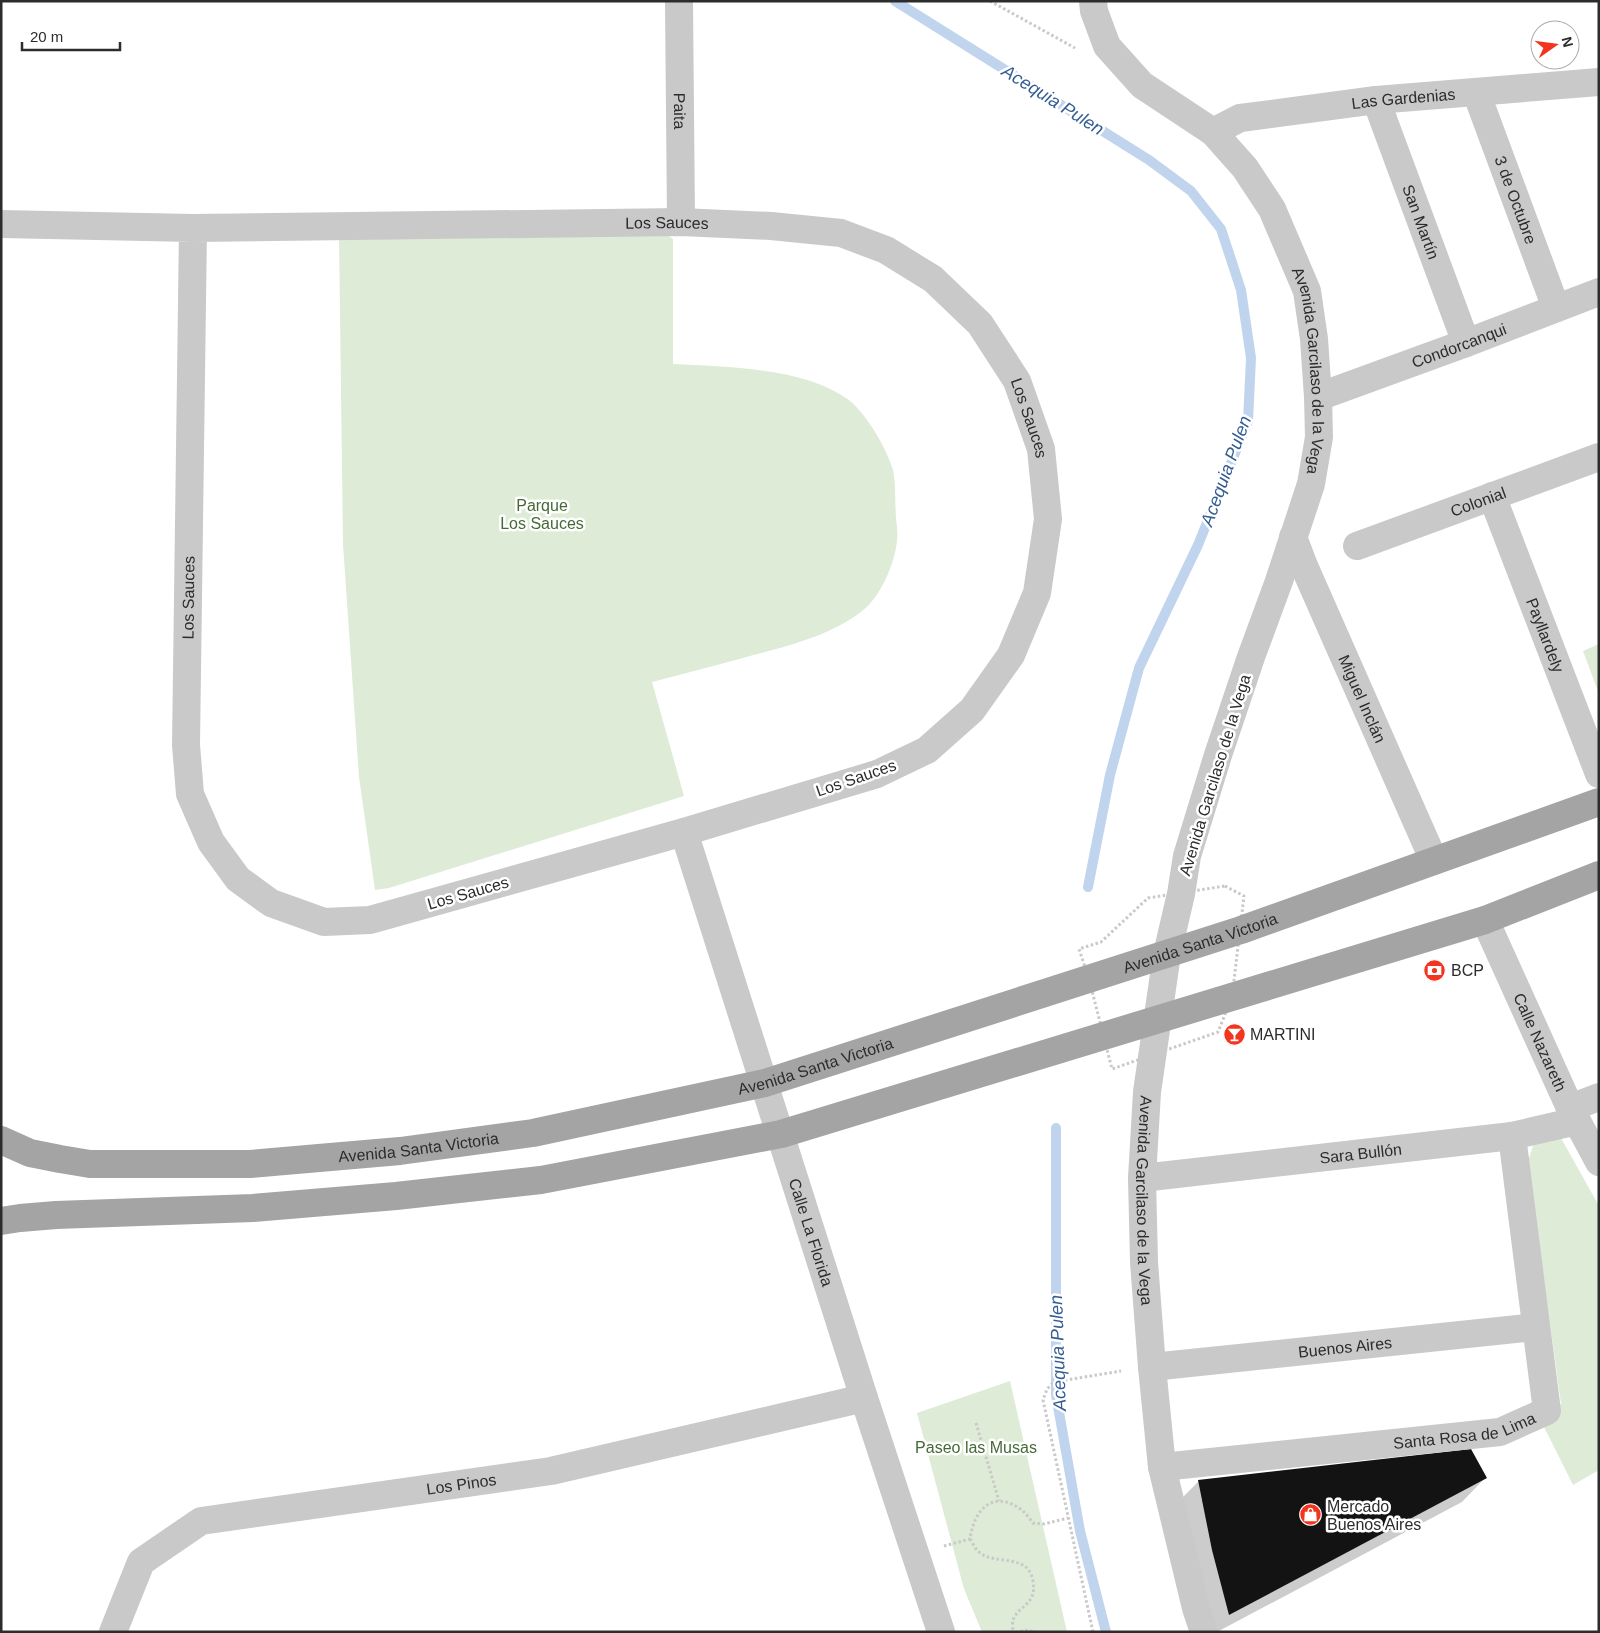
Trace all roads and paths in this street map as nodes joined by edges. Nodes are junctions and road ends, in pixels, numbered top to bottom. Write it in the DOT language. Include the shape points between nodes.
graph roads {
  1 [pos="679,1"];
  2 [pos="990,1"];
  3 [pos="1093,1"];
  4 [pos="1083,52"];
  5 [pos="1599,82"];
  6 [pos="1476,92"];
  7 [pos="1376,100"];
  8 [pos="1213,132"];
  9 [pos="681,222"];
  10 [pos="1,224"];
  11 [pos="192,228"];
  12 [pos="1599,292"];
  13 [pos="1556,308"];
  14 [pos="1466,343"];
  15 [pos="1318,397"];
  16 [pos="1599,457"];
  17 [pos="1492,496"];
  18 [pos="1293,537"];
  19 [pos="1356,546"];
  20 [pos="1599,774"];
  21 [pos="1599,802"];
  22 [pos="684,832"];
  23 [pos="1434,861"];
  24 [pos="1599,876"];
  25 [pos="1485,920"];
  26 [pos="1167,954"];
  27 [pos="1158,1020"];
  28 [pos="765,1083"];
  29 [pos="1599,1097"];
  30 [pos="1573,1114"];
  31 [pos="781,1134"];
  32 [pos="1512,1136"];
  33 [pos="1,1140"];
  34 [pos="1599,1162"];
  35 [pos="1142,1178"];
  36 [pos="1,1222"];
  37 [pos="1536,1328"];
  38 [pos="1152,1367"];
  39 [pos="864,1398"];
  40 [pos="976,1423"];
  41 [pos="1162,1467"];
  42 [pos="999,1501"];
  43 [pos="1068,1518"];
  44 [pos="970,1539"];
  45 [pos="916,1554"];
  46 [pos="113,1632"];
  47 [pos="941,1632"];
  48 [pos="1012,1632"];
  49 [pos="1021,1632"];
  50 [pos="1036,1632"];
  51 [pos="1093,1632"];
  52 [pos="1204,1632"];
  1 -- 9 [label="street, Paita"];
  2 -- 4 [label="path"];
  3 -- 8 [label="street, Avenida Garcilaso de la Vega" via="1107,46 1142,85"];
  5 -- 6 [label="street, Las Gardenias"];
  6 -- 7 [label="street, Las Gardenias"];
  6 -- 13 [label="street, 3 de Octubre"];
  7 -- 8 [label="street, Las Gardenias" via="1240,118"];
  7 -- 14 [label="street, San Martín"];
  8 -- 15 [label="street, Avenida Garcilaso de la Vega" via="1245,168 1272,209 1294,257 1307,290"];
  9 -- 11 [label="street, Los Sauces"];
  9 -- 22 [label="street, Los Sauces" via="841,233 886,250 933,279 980,324 1017,381 1041,449 1048,519 1037,593 1011,655 972,710 927,750 877,774"];
  10 -- 11 [label="street, Los Sauces"];
  11 -- 22 [label="street, Los Sauces" via="186,745 190,794 211,842 238,879 271,903 324,922 370,920"];
  12 -- 13 [label="street, Condorcanqui"];
  13 -- 14 [label="street, Condorcanqui"];
  14 -- 15 [label="street, Condorcanqui"];
  15 -- 18 [label="street, Avenida Garcilaso de la Vega" via="1319,436 1311,484"];
  16 -- 17 [label="street, Colonial"];
  17 -- 19 [label="street, Colonial"];
  17 -- 20 [label="street, Payllardely"];
  18 -- 23 [label="street, Miguel Inclán"];
  18 -- 26 [label="street, Avenida Garcilaso de la Vega" via="1187,856"];
  21 -- 23 [label="main road, Avenida Santa Victoria"];
  22 -- 28 [label="street, Calle La Florida"];
  23 -- 26 [label="main road, Avenida Santa Victoria"];
  24 -- 25 [label="main road"];
  25 -- 27 [label="main road"];
  25 -- 30 [label="street, Calle Nazareth"];
  26 -- 27 [label="street, Avenida Garcilaso de la Vega"];
  26 -- 28 [label="main road, Avenida Santa Victoria"];
  27 -- 31 [label="main road"];
  27 -- 35 [label="street, Avenida Garcilaso de la Vega" via="1148,1092"];
  28 -- 31 [label="street, Calle La Florida"];
  28 -- 33 [label="main road, Avenida Santa Victoria" via="533,1132 400,1151 250,1164 90,1164 30,1153"];
  29 -- 30 [label="street, Sara Bullón"];
  30 -- 32 [label="street, Sara Bullón"];
  30 -- 34 [label="street, Calle Nazareth"];
  31 -- 36 [label="main road" via="541,1180 252,1208 56,1215"];
  31 -- 39 [label="street, Calle La Florida"];
  32 -- 35 [label="street, Sara Bullón"];
  32 -- 37 [label="street, Santa Rosa de Lima"];
  35 -- 38 [label="street, Avenida Garcilaso de la Vega"];
  37 -- 38 [label="street, Buenos Aires"];
  37 -- 41 [label="street, Santa Rosa de Lima" via="1547,1411 1500,1432"];
  38 -- 41 [label="street, Avenida Garcilaso de la Vega"];
  38 -- 43 [label="path" via="1071,1378 1054,1382 1047,1389 1043,1400"];
  39 -- 45 [label="street, Calle La Florida"];
  39 -- 46 [label="street, Los Pinos" via="551,1471 201,1522 141,1562"];
  40 -- 42 [label="path"];
  41 -- 52 [label="street, Avenida Garcilaso de la Vega"];
  42 -- 43 [label="path" via="1023,1511 1033,1523 1044,1524"];
  42 -- 44 [label="path" via="985,1505 976,1516"];
  43 -- 51 [label="path"];
  44 -- 45 [label="path"];
  44 -- 48 [label="path" via="978,1552 1026,1567 1032,1579 1033,1596 1013,1621"];
  45 -- 47 [label="street, Calle La Florida"];
  49 -- 50 [label="path"];
}
